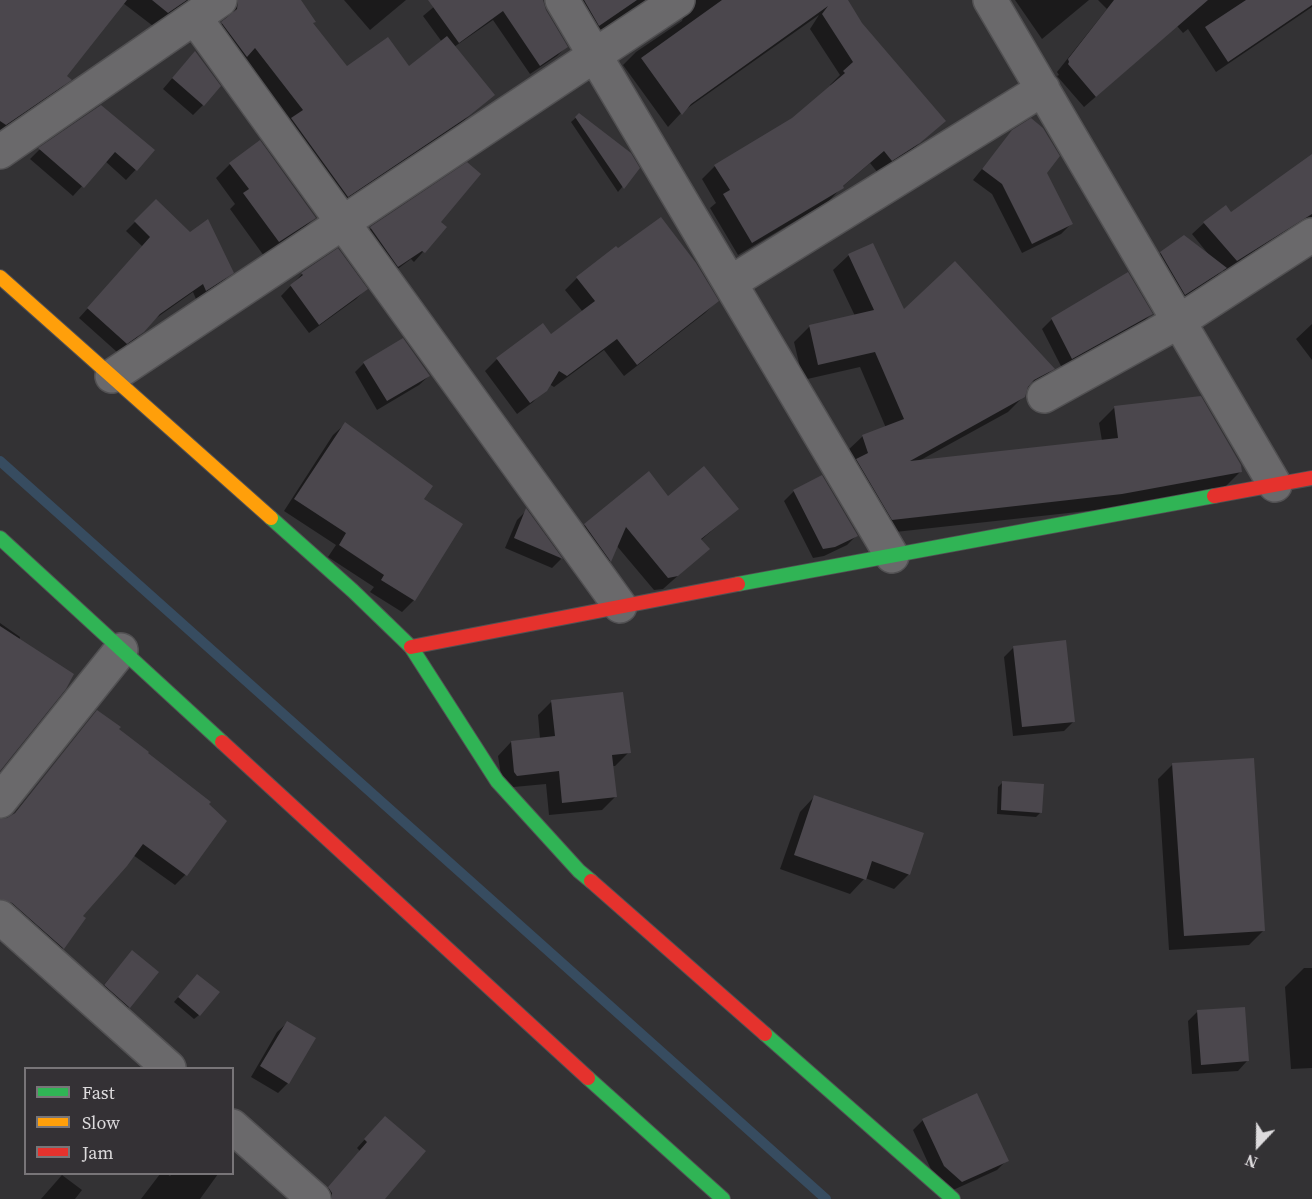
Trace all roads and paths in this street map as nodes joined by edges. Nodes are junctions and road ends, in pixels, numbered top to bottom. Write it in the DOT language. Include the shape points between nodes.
graph roads {
  1 [pos="562,0"];
  2 [pos="678,0"];
  3 [pos="990,0"];
  4 [pos="208,9"];
  5 [pos="595,55"];
  6 [pos="1043,89"];
  7 [pos="0,152"];
  8 [pos="343,223"];
  9 [pos="1312,235"];
  10 [pos="0,277"];
  11 [pos="730,283"];
  12 [pos="1178,322"];
  13 [pos="112,376"];
  14 [pos="1044,396"];
  15 [pos="1312,478"];
  16 [pos="1275,485"];
  17 [pos="0,538"];
  18 [pos="892,556"];
  19 [pos="620,606"];
  20 [pos="411,647"];
  21 [pos="121,650"];
  22 [pos="0,801"];
  23 [pos="0,917"];
  24 [pos="168,1067"];
  25 [pos="234,1128"];
  26 [pos="314,1199"];
  27 [pos="723,1199"];
  28 [pos="953,1199"];
  1 -- 5 [label="street"];
  2 -- 5 [label="street"];
  3 -- 6 [label="street"];
  4 -- 7 [label="street"];
  4 -- 8 [label="street"];
  5 -- 8 [label="street"];
  5 -- 11 [label="street"];
  6 -- 11 [label="street"];
  6 -- 12 [label="street"];
  8 -- 13 [label="street"];
  8 -- 19 [label="street"];
  9 -- 12 [label="street"];
  10 -- 13 [label="street"];
  11 -- 18 [label="street"];
  12 -- 14 [label="street"];
  12 -- 16 [label="street"];
  13 -- 20 [label="street"];
  15 -- 16 [label="street"];
  16 -- 18 [label="street"];
  17 -- 21 [label="street"];
  18 -- 19 [label="street"];
  19 -- 20 [label="street"];
  20 -- 28 [label="street" via="497,781 579,871"];
  21 -- 22 [label="street"];
  21 -- 27 [label="street"];
  23 -- 24 [label="street"];
  25 -- 26 [label="street"];
}
